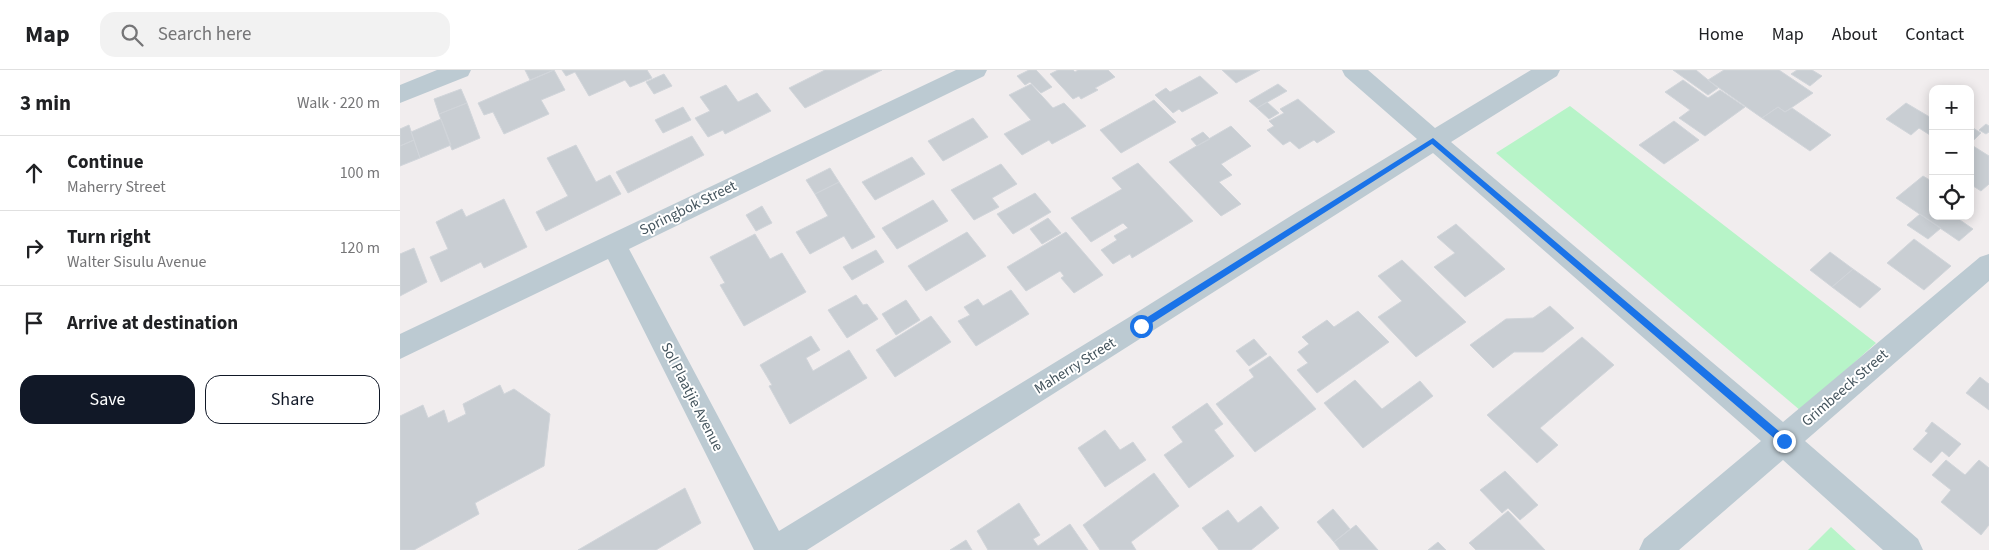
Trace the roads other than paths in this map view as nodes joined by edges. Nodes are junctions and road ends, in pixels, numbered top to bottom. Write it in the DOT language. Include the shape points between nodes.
graph roads {
  1 [pos="460,70"];
  2 [pos="1352,70"];
  3 [pos="1550,70"];
  4 [pos="973,71"];
  5 [pos="400,94"];
  6 [pos="1433,140"];
  7 [pos="613,244"];
  8 [pos="1989,265"];
  9 [pos="400,347"];
  10 [pos="1784,441"];
  11 [pos="771,550"];
  12 [pos="778,550"];
  13 [pos="1655,550"];
  14 [pos="1907,550"];
  1 -- 5 [label="street"];
  2 -- 6 [label="street"];
  3 -- 6 [label="street, Maherry Street"];
  4 -- 7 [label="street, Springbok Street"];
  6 -- 10 [label="street"];
  6 -- 12 [label="street, Maherry Street" via="1141,326"];
  7 -- 9 [label="street, Springbok Street"];
  7 -- 11 [label="street, Sol Plaatjie Avenue"];
  8 -- 10 [label="street, Grimbeeck Street"];
  10 -- 13 [label="street, Grimbeeck Street"];
  10 -- 14 [label="street"];
}
